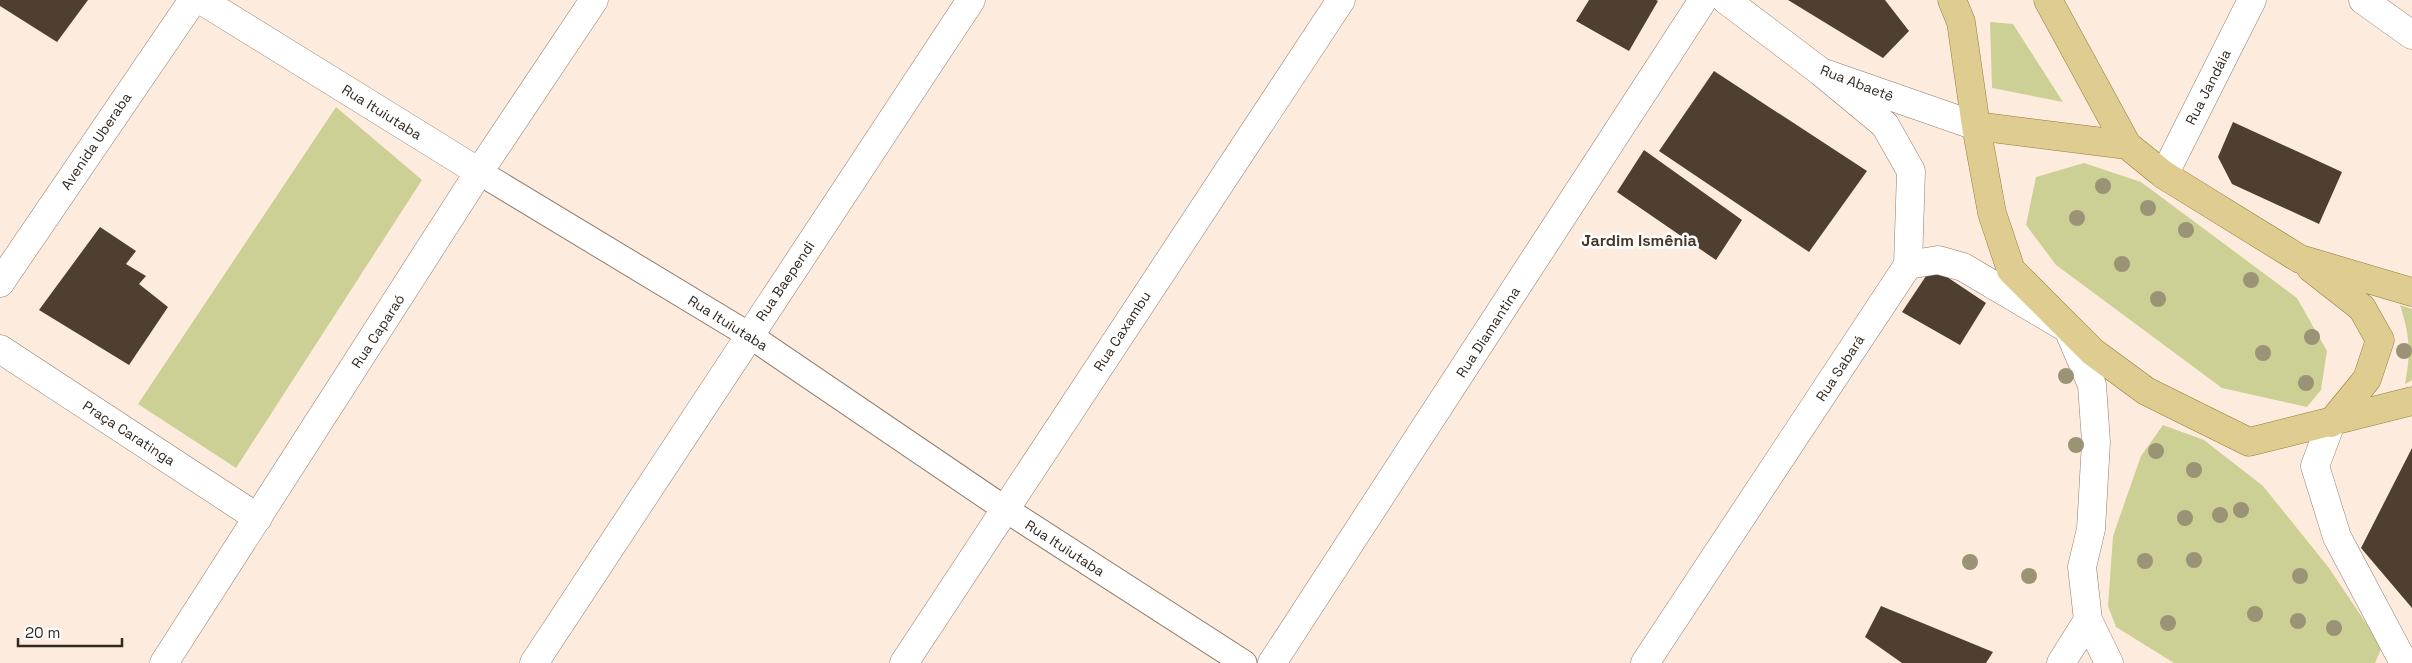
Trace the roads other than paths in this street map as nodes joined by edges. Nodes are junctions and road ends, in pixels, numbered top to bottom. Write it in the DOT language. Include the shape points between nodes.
graph roads {
  1 [pos="193,0"];
  2 [pos="201,0"];
  3 [pos="594,0"];
  4 [pos="971,0"];
  5 [pos="1341,0"];
  6 [pos="1704,0"];
  7 [pos="1726,0"];
  8 [pos="2048,0"];
  9 [pos="2252,0"];
  10 [pos="2363,0"];
  11 [pos="1953,7"];
  12 [pos="2411,33"];
  13 [pos="1821,72"];
  14 [pos="1976,126"];
  15 [pos="2126,145"];
  16 [pos="479,172"];
  17 [pos="2164,175"];
  18 [pos="2300,259"];
  19 [pos="1908,265"];
  20 [pos="0,283"];
  21 [pos="2412,292"];
  22 [pos="2068,329"];
  23 [pos="749,335"];
  24 [pos="0,349"];
  25 [pos="2412,401"];
  26 [pos="2332,423"];
  27 [pos="1005,509"];
  28 [pos="258,518"];
  29 [pos="2088,620"];
  30 [pos="2398,660"];
  31 [pos="164,663"];
  32 [pos="534,663"];
  33 [pos="904,663"];
  34 [pos="1244,663"];
  35 [pos="1272,663"];
  36 [pos="1645,663"];
  37 [pos="2061,663"];
  38 [pos="2108,663"];
  1 -- 20 [label="street, Avenida Uberaba"];
  2 -- 16 [label="street, Rua Ituiutaba"];
  3 -- 16 [label="street, Rua Caparaó"];
  4 -- 23 [label="street, Rua Baependi"];
  5 -- 27 [label="street, Rua Caxambu"];
  6 -- 35 [label="street, Rua Diamantina"];
  7 -- 13 [label="street, Rua Abaetê"];
  8 -- 15 [label="main road"];
  9 -- 17 [label="street, Rua Jandáia"];
  10 -- 12 [label="street"];
  11 -- 14 [label="main road"];
  13 -- 14 [label="street, Rua Abaetê"];
  13 -- 19 [label="street" via="1886,126 1911,171"];
  14 -- 15 [label="main road"];
  14 -- 22 [label="main road" via="1992,213 2011,270"];
  15 -- 17 [label="main road"];
  16 -- 23 [label="street, Rua Ituiutaba"];
  16 -- 28 [label="street, Rua Caparaó"];
  17 -- 18 [label="main road"];
  18 -- 21 [label="main road"];
  18 -- 26 [label="main road" via="2362,308 2380,340 2367,379"];
  19 -- 22 [label="street" via="1938,260 1963,268"];
  19 -- 36 [label="street, Rua Sabará"];
  22 -- 26 [label="main road" via="2146,391 2249,442"];
  22 -- 29 [label="street" via="2092,385 2096,442 2091,529 2082,567"];
  23 -- 27 [label="street, Rua Ituiutaba"];
  23 -- 32 [label="street, Rua Baependi"];
  24 -- 28 [label="street, Praça Caratinga"];
  25 -- 26 [label="main road"];
  26 -- 30 [label="street" via="2315,466 2337,537"];
  27 -- 33 [label="street, Rua Caxambu"];
  27 -- 34 [label="street, Rua Ituiutaba"];
  28 -- 31 [label="street, Rua Caparaó"];
  29 -- 37 [label="street"];
  29 -- 38 [label="street"];
}
